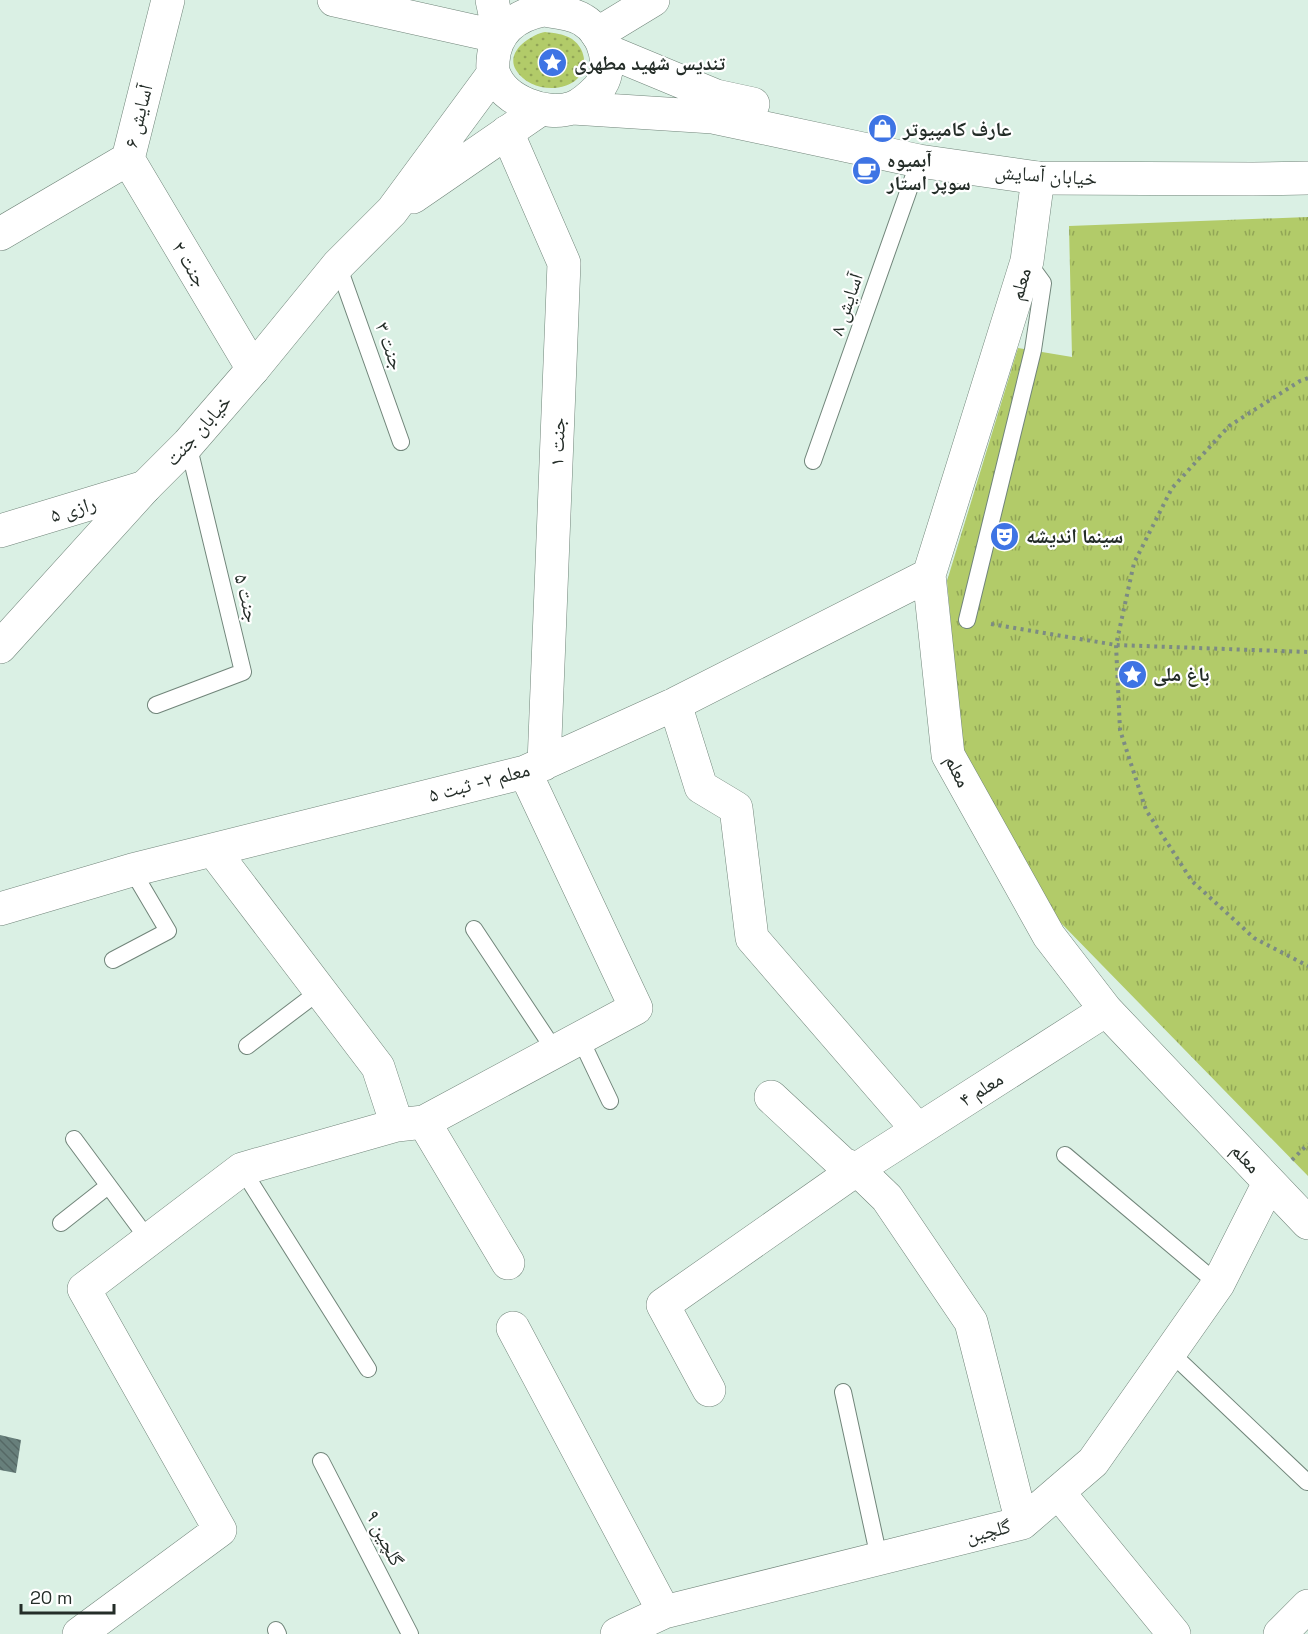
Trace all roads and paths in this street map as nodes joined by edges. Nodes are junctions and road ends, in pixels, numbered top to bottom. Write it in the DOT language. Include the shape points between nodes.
graph roads {
  1 [pos="168,0"];
  2 [pos="334,0"];
  3 [pos="492,0"];
  4 [pos="653,0"];
  5 [pos="556,6"];
  6 [pos="500,37"];
  7 [pos="601,42"];
  8 [pos="493,74"];
  9 [pos="557,108"];
  10 [pos="507,132"];
  11 [pos="1308,157"];
  12 [pos="128,159"];
  13 [pos="919,161"];
  14 [pos="1038,178"];
  15 [pos="1308,178"];
  16 [pos="392,211"];
  17 [pos="0,234"];
  18 [pos="1027,261"];
  19 [pos="338,265"];
  20 [pos="253,369"];
  21 [pos="1308,378"];
  22 [pos="401,442"];
  23 [pos="188,444"];
  24 [pos="813,461"];
  25 [pos="145,487"];
  26 [pos="1,527"];
  27 [pos="929,575"];
  28 [pos="967,620"];
  29 [pos="1116,645"];
  30 [pos="0,647"];
  31 [pos="1308,652"];
  32 [pos="675,704"];
  33 [pos="156,705"];
  34 [pos="535,768"];
  35 [pos="213,850"];
  36 [pos="132,870"];
  37 [pos="2,901"];
  38 [pos="474,929"];
  39 [pos="113,960"];
  40 [pos="1308,966"];
  41 [pos="321,990"];
  42 [pos="1106,1010"];
  43 [pos="568,1045"];
  44 [pos="247,1046"];
  45 [pos="771,1097"];
  46 [pos="610,1101"];
  47 [pos="410,1124"];
  48 [pos="918,1130"];
  49 [pos="74,1139"];
  50 [pos="1065,1155"];
  51 [pos="242,1169"];
  52 [pos="857,1169"];
  53 [pos="1269,1183"];
  54 [pos="108,1186"];
  55 [pos="61,1223"];
  56 [pos="1308,1223"];
  57 [pos="148,1239"];
  58 [pos="508,1263"];
  59 [pos="1218,1284"];
  60 [pos="513,1328"];
  61 [pos="1171,1353"];
  62 [pos="368,1369"];
  63 [pos="709,1390"];
  64 [pos="843,1392"];
  65 [pos="321,1461"];
  66 [pos="1307,1482"];
  67 [pos="1058,1492"];
  68 [pos="1022,1523"];
  69 [pos="879,1558"];
  70 [pos="1308,1606"];
  71 [pos="664,1612"];
  72 [pos="78,1634"];
  73 [pos="410,1634"];
  74 [pos="617,1634"];
  75 [pos="1174,1634"];
  76 [pos="1280,1634"];
  1 -- 12 [label="street, آسایش ۶"];
  2 -- 6 [label="street"];
  3 -- 6 [label="street"];
  4 -- 7 [label="street"];
  5 -- 6 [label="street" via="528,13 512,22"];
  5 -- 7 [label="street" via="585,21"];
  6 -- 8 [label="street"];
  7 -- 9 [label="street" via="606,69 600,87 587,99"];
  7 -- 11 [label="street, خیابان آسایش" via="716,96 922,141 1041,158"];
  8 -- 9 [label="street" via="506,92 523,103"];
  8 -- 16 [label="street, خیابان جنت"];
  9 -- 10 [label="street, خیابان جنت"];
  9 -- 13 [label="street, خیابان آسایش" via="713,117"];
  10 -- 16 [label="street, خیابان جنت"];
  10 -- 34 [label="street, جنت ۱" via="564,263"];
  12 -- 17 [label="street, آسایش ۶"];
  12 -- 20 [label="street, جنت ۲"];
  13 -- 14 [label="street, خیابان آسایش"];
  13 -- 24 [label="lane, آسایش ۸"];
  14 -- 15 [label="street, خیابان آسایش"];
  14 -- 18 [label="street, معلم"];
  16 -- 19 [label="street, خیابان جنت"];
  18 -- 27 [label="street, معلم"];
  18 -- 28 [label="lane" via="1043,283 1033,350"];
  19 -- 20 [label="street, خیابان جنت"];
  19 -- 22 [label="lane, جنت ۳"];
  20 -- 23 [label="street, خیابان جنت"];
  21 -- 29 [label="path" via="1229,426 1172,488 1134,563"];
  23 -- 25 [label="street, خیابان جنت"];
  23 -- 33 [label="lane, جنت ۵" via="243,672"];
  25 -- 26 [label="street, رازی ۵"];
  25 -- 30 [label="street, خیابان جنت"];
  27 -- 32 [label="street, معلم ۲- ثبت ۵"];
  27 -- 42 [label="street, معلم" via="948,755 1049,936"];
  28 -- 29 [label="path"];
  29 -- 31 [label="path"];
  29 -- 40 [label="path" via="1120,730 1146,810 1191,881 1254,938"];
  32 -- 34 [label="street, معلم ۲- ثبت ۵"];
  32 -- 48 [label="street" via="701,787 736,808 752,938"];
  34 -- 35 [label="street, معلم ۲- ثبت ۵"];
  34 -- 43 [label="street" via="636,1008"];
  35 -- 36 [label="street, معلم ۲- ثبت ۵"];
  35 -- 41 [label="street"];
  36 -- 37 [label="street, معلم ۲- ثبت ۵"];
  36 -- 39 [label="lane" via="168,931"];
  38 -- 43 [label="lane"];
  41 -- 44 [label="lane"];
  41 -- 47 [label="street" via="378,1067"];
  42 -- 48 [label="street, معلم ۴"];
  42 -- 53 [label="street, معلم"];
  43 -- 46 [label="lane"];
  43 -- 47 [label="street"];
  45 -- 52 [label="street" via="843,1164"];
  47 -- 51 [label="street"];
  47 -- 58 [label="street"];
  48 -- 52 [label="street, معلم ۴"];
  49 -- 54 [label="lane"];
  50 -- 59 [label="lane"];
  51 -- 57 [label="street"];
  51 -- 62 [label="lane"];
  52 -- 63 [label="street, معلم ۴" via="663,1305"];
  52 -- 68 [label="street" via="887,1198 971,1322"];
  53 -- 56 [label="street, معلم"];
  53 -- 59 [label="street, گلچین"];
  54 -- 55 [label="lane"];
  54 -- 57 [label="lane"];
  57 -- 72 [label="street" via="84,1289 220,1530"];
  59 -- 61 [label="street, گلچین"];
  60 -- 71 [label="street"];
  61 -- 66 [label="lane"];
  61 -- 67 [label="street, گلچین" via="1093,1461"];
  64 -- 69 [label="lane"];
  65 -- 73 [label="lane, گلچین ۹"];
  67 -- 68 [label="street, گلچین"];
  67 -- 75 [label="street"];
  68 -- 69 [label="street, گلچین"];
  69 -- 71 [label="street, گلچین"];
  70 -- 76 [label="street"];
  71 -- 74 [label="street, گلچین"];
}
